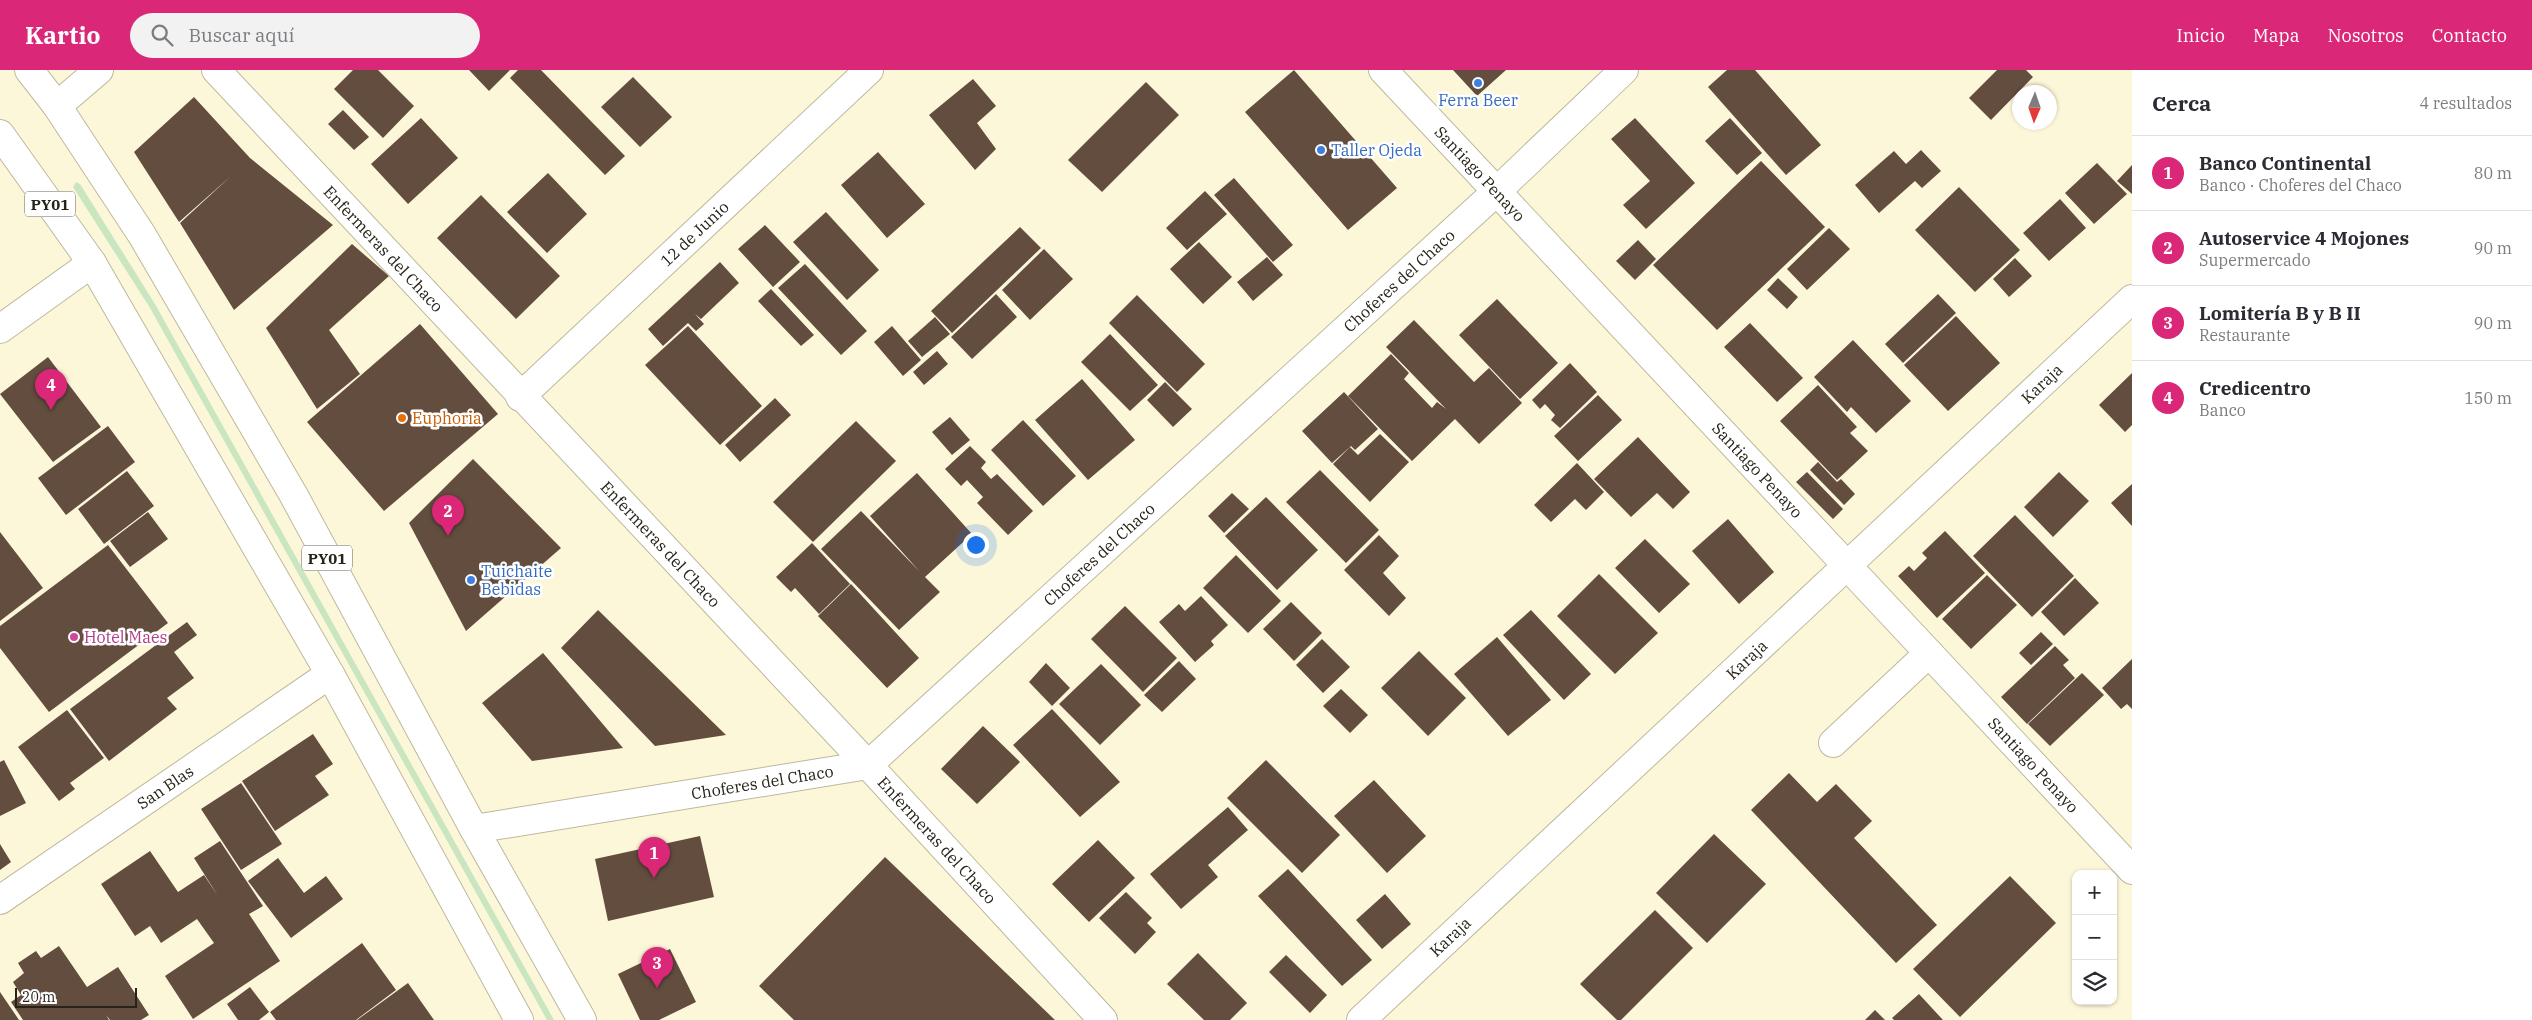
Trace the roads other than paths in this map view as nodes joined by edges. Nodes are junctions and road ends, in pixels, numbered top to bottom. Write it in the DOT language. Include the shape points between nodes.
graph roads {
  1 [pos="29,70"];
  2 [pos="99,70"];
  3 [pos="216,70"];
  4 [pos="869,70"];
  5 [pos="1383,70"];
  6 [pos="1624,70"];
  7 [pos="57,106"];
  8 [pos="0,134"];
  9 [pos="1496,192"];
  10 [pos="92,263"];
  11 [pos="2132,299"];
  12 [pos="0,328"];
  13 [pos="520,397"];
  14 [pos="1846,566"];
  15 [pos="1929,653"];
  16 [pos="330,674"];
  17 [pos="1833,743"];
  18 [pos="868,765"];
  19 [pos="474,829"];
  20 [pos="2132,870"];
  21 [pos="0,900"];
  22 [pos="520,1020"];
  23 [pos="582,1020"];
  24 [pos="1103,1020"];
  25 [pos="1360,1020"];
  1 -- 7 [label="main road, PY01"];
  2 -- 7 [label="main road"];
  3 -- 13 [label="main road, Enfermeras del Chaco"];
  4 -- 13 [label="main road, 12 de Junio"];
  5 -- 9 [label="main road, Santiago Penayo"];
  6 -- 9 [label="main road, Choferes del Chaco"];
  7 -- 19 [label="main road, PY01" via="142,235 283,477"];
  8 -- 10 [label="main road, PY01"];
  9 -- 14 [label="main road, Santiago Penayo"];
  9 -- 18 [label="main road, Choferes del Chaco"];
  10 -- 12 [label="main road"];
  10 -- 16 [label="main road, PY01"];
  11 -- 14 [label="main road, Karaja"];
  13 -- 18 [label="main road, Enfermeras del Chaco"];
  14 -- 15 [label="main road, Santiago Penayo"];
  14 -- 25 [label="main road, Karaja"];
  15 -- 17 [label="main road"];
  15 -- 20 [label="main road, Santiago Penayo"];
  16 -- 21 [label="main road, San Blas"];
  16 -- 22 [label="main road, PY01"];
  18 -- 19 [label="main road, Choferes del Chaco"];
  18 -- 24 [label="main road, Enfermeras del Chaco"];
  19 -- 23 [label="main road, PY01"];
}
